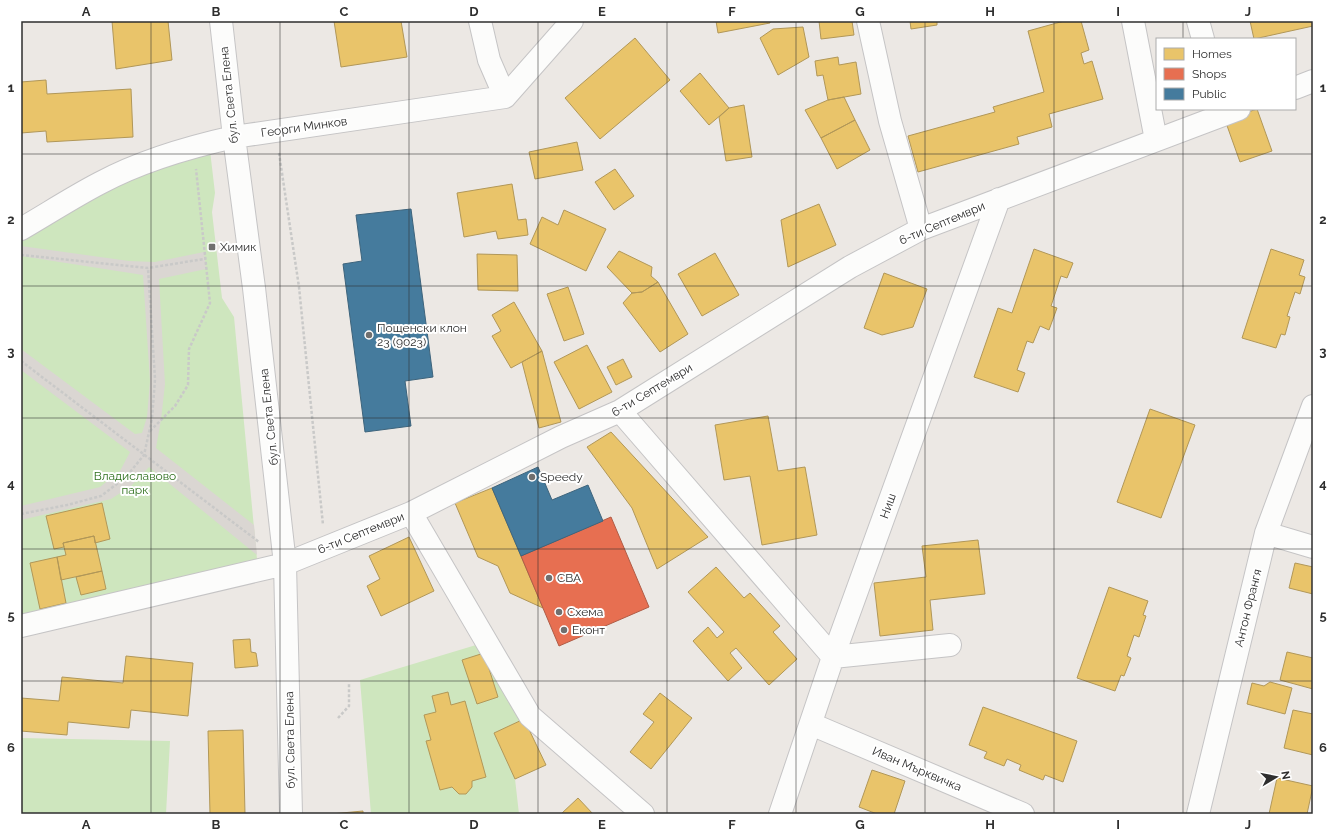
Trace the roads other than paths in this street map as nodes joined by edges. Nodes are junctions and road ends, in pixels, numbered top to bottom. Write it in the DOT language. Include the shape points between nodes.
graph roads {
  1 [pos="221,21"];
  2 [pos="480,21"];
  3 [pos="572,21"];
  4 [pos="868,21"];
  5 [pos="1133,21"];
  6 [pos="1198,21"];
  7 [pos="1203,38"];
  8 [pos="1313,81"];
  9 [pos="1296,88"];
  10 [pos="505,97"];
  11 [pos="1228,111"];
  12 [pos="234,137"];
  13 [pos="1156,140"];
  14 [pos="999,199"];
  15 [pos="21,229"];
  16 [pos="921,229"];
  17 [pos="1313,406"];
  18 [pos="620,411"];
  19 [pos="411,513"];
  20 [pos="1266,533"];
  21 [pos="1313,547"];
  22 [pos="285,564"];
  23 [pos="21,626"];
  24 [pos="950,645"];
  25 [pos="833,657"];
  26 [pos="811,724"];
  27 [pos="291,814"];
  28 [pos="643,814"];
  29 [pos="780,814"];
  30 [pos="1023,814"];
  31 [pos="1198,814"];
  1 -- 12 [label="street, бул. Света Елена"];
  2 -- 10 [label="street" via="489,60"];
  3 -- 10 [label="street"];
  4 -- 16 [label="street" via="890,121"];
  5 -- 13 [label="street"];
  6 -- 7 [label="street"];
  8 -- 9 [label="street"];
  10 -- 12 [label="street, Георги Минков"];
  11 -- 13 [label="street, 6-ти Септември"];
  12 -- 15 [label="street, Георги Минков" via="142,164 102,182"];
  12 -- 22 [label="street, бул. Света Елена"];
  13 -- 14 [label="street, 6-ти Септември"];
  14 -- 16 [label="street, 6-ти Септември"];
  14 -- 25 [label="street, Ниш"];
  16 -- 18 [label="street, 6-ти Септември" via="850,267"];
  17 -- 20 [label="street, Антон Франгя"];
  18 -- 19 [label="street, 6-ти Септември" via="561,437"];
  18 -- 25 [label="street"];
  19 -- 22 [label="street, 6-ти Септември"];
  19 -- 28 [label="street" via="530,716"];
  20 -- 21 [label="street"];
  20 -- 31 [label="street, Антон Франгя"];
  22 -- 23 [label="street, 6-ти Септември"];
  22 -- 27 [label="street, бул. Света Елена"];
  24 -- 25 [label="street"];
  25 -- 26 [label="street, Ниш"];
  26 -- 29 [label="street, Ниш"];
  26 -- 30 [label="street, Иван Мърквичка"];
}
